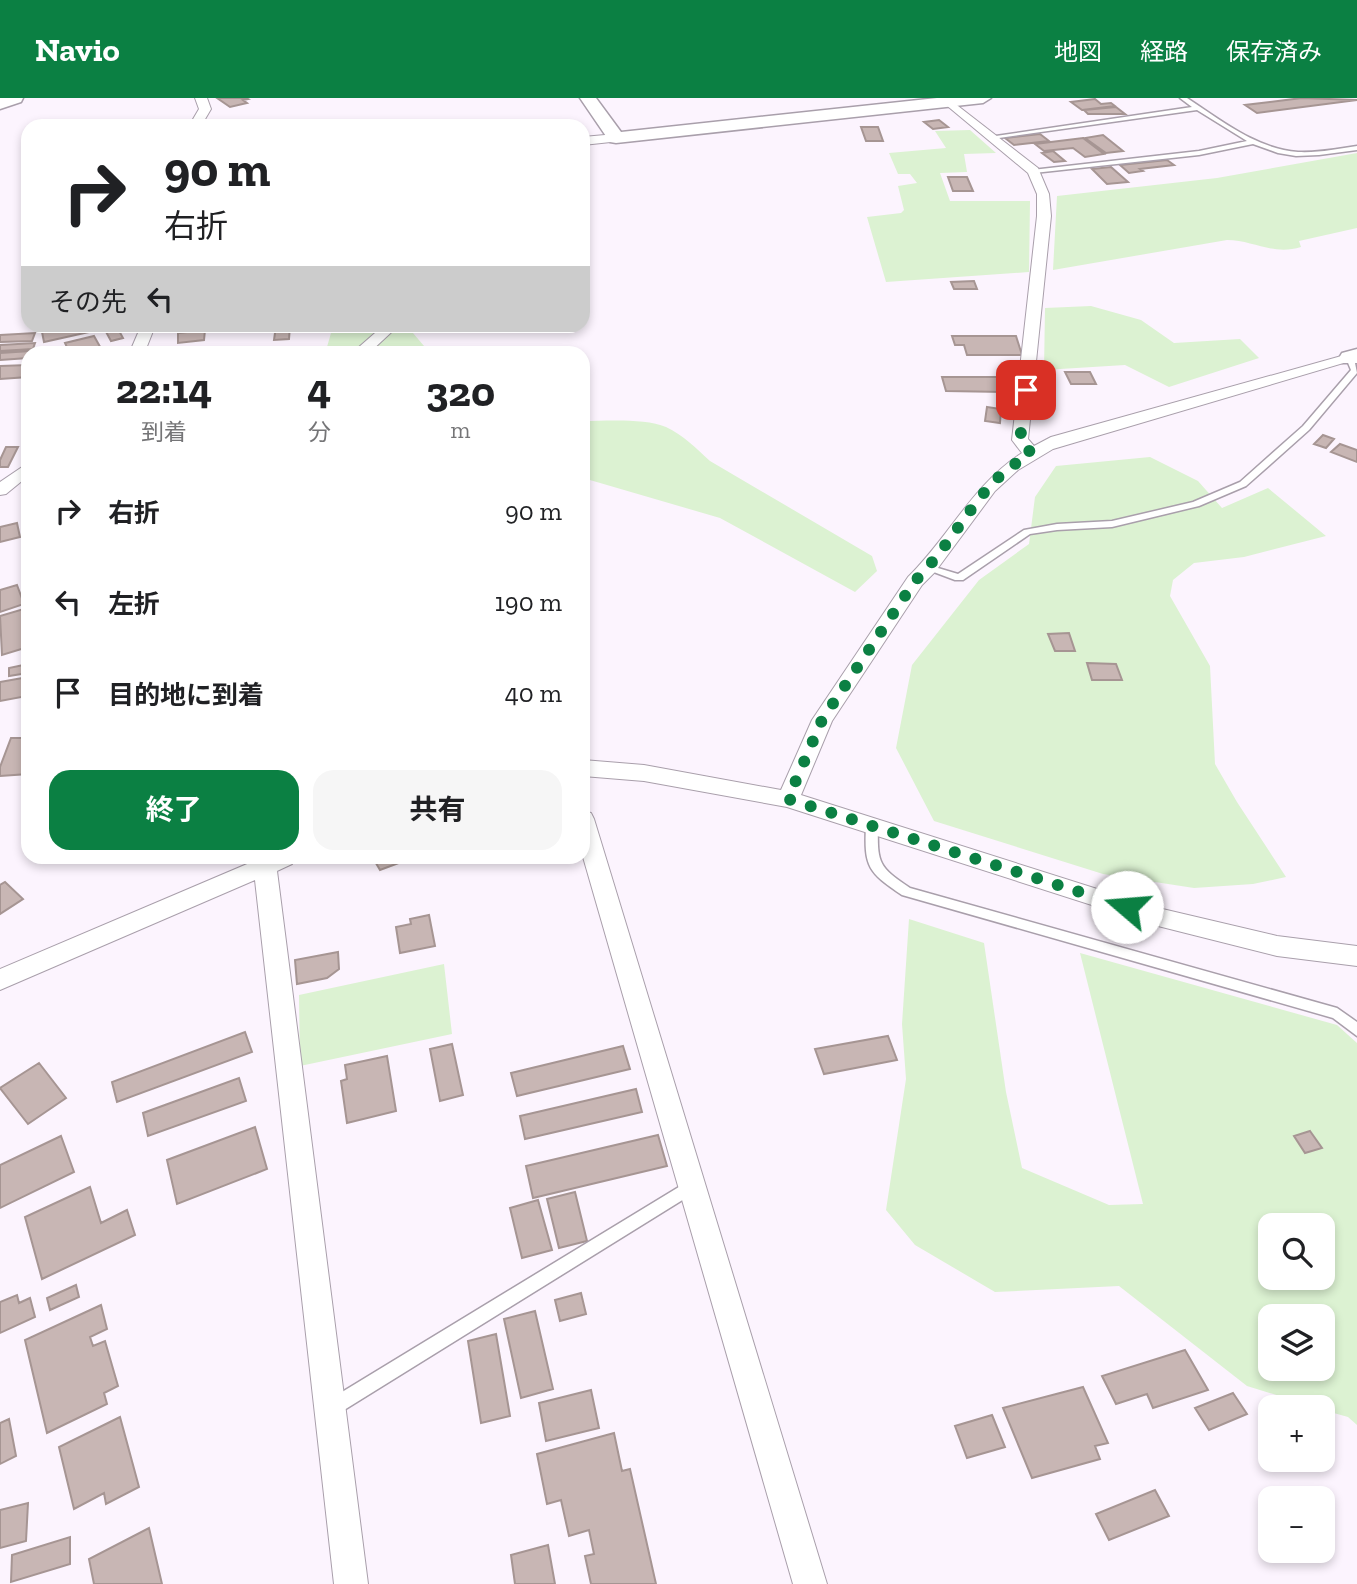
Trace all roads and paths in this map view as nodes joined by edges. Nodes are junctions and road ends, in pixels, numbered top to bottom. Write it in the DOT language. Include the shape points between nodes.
graph roads {
  1 [pos="15,98"];
  2 [pos="201,98"];
  3 [pos="587,98"];
  4 [pos="982,98"];
  5 [pos="1183,98"];
  6 [pos="949,102"];
  7 [pos="905,103"];
  8 [pos="0,104"];
  9 [pos="1198,108"];
  10 [pos="199,119"];
  11 [pos="992,137"];
  12 [pos="616,138"];
  13 [pos="590,140"];
  14 [pos="1254,142"];
  15 [pos="1357,148"];
  16 [pos="1034,172"];
  17 [pos="383,333"];
  18 [pos="367,346"];
  19 [pos="1353,357"];
  20 [pos="1031,453"];
  21 [pos="21,474"];
  22 [pos="0,490"];
  23 [pos="928,568"];
  24 [pos="590,769"];
  25 [pos="788,799"];
  26 [pos="872,825"];
  27 [pos="590,842"];
  28 [pos="268,864"];
  29 [pos="275,864"];
  30 [pos="1357,956"];
  31 [pos="0,980"];
  32 [pos="1357,1030"];
  33 [pos="692,1186"];
  34 [pos="330,1409"];
  35 [pos="351,1584"];
  36 [pos="810,1584"];
  1 -- 8 [label="street"];
  2 -- 10 [label="street" via="205,108"];
  3 -- 12 [label="street"];
  4 -- 6 [label="street"];
  5 -- 9 [label="lane"];
  6 -- 7 [label="street"];
  6 -- 11 [label="street"];
  7 -- 12 [label="street"];
  9 -- 11 [label="lane"];
  9 -- 14 [label="lane"];
  11 -- 16 [label="street"];
  12 -- 13 [label="street"];
  14 -- 15 [label="lane" via="1294,154"];
  14 -- 16 [label="lane"];
  16 -- 20 [label="street" via="1043,194 1044,216 1020,440"];
  17 -- 18 [label="street"];
  19 -- 20 [label="street" via="1057,440"];
  19 -- 23 [label="lane" via="1355,370 1306,428 1243,484 1196,505 1112,524 1027,532 959,578"];
  20 -- 23 [label="street" via="989,487"];
  21 -- 22 [label="street"];
  23 -- 25 [label="street" via="822,720"];
  24 -- 25 [label="street" via="644,773"];
  25 -- 26 [label="street"];
  26 -- 30 [label="street" via="1154,916 1277,946"];
  26 -- 32 [label="lane" via="870,856 877,872 906,892 1337,1014"];
  27 -- 33 [label="street"];
  28 -- 31 [label="street"];
  29 -- 34 [label="street"];
  33 -- 34 [label="lane"];
  33 -- 36 [label="street"];
  34 -- 35 [label="street"];
}
